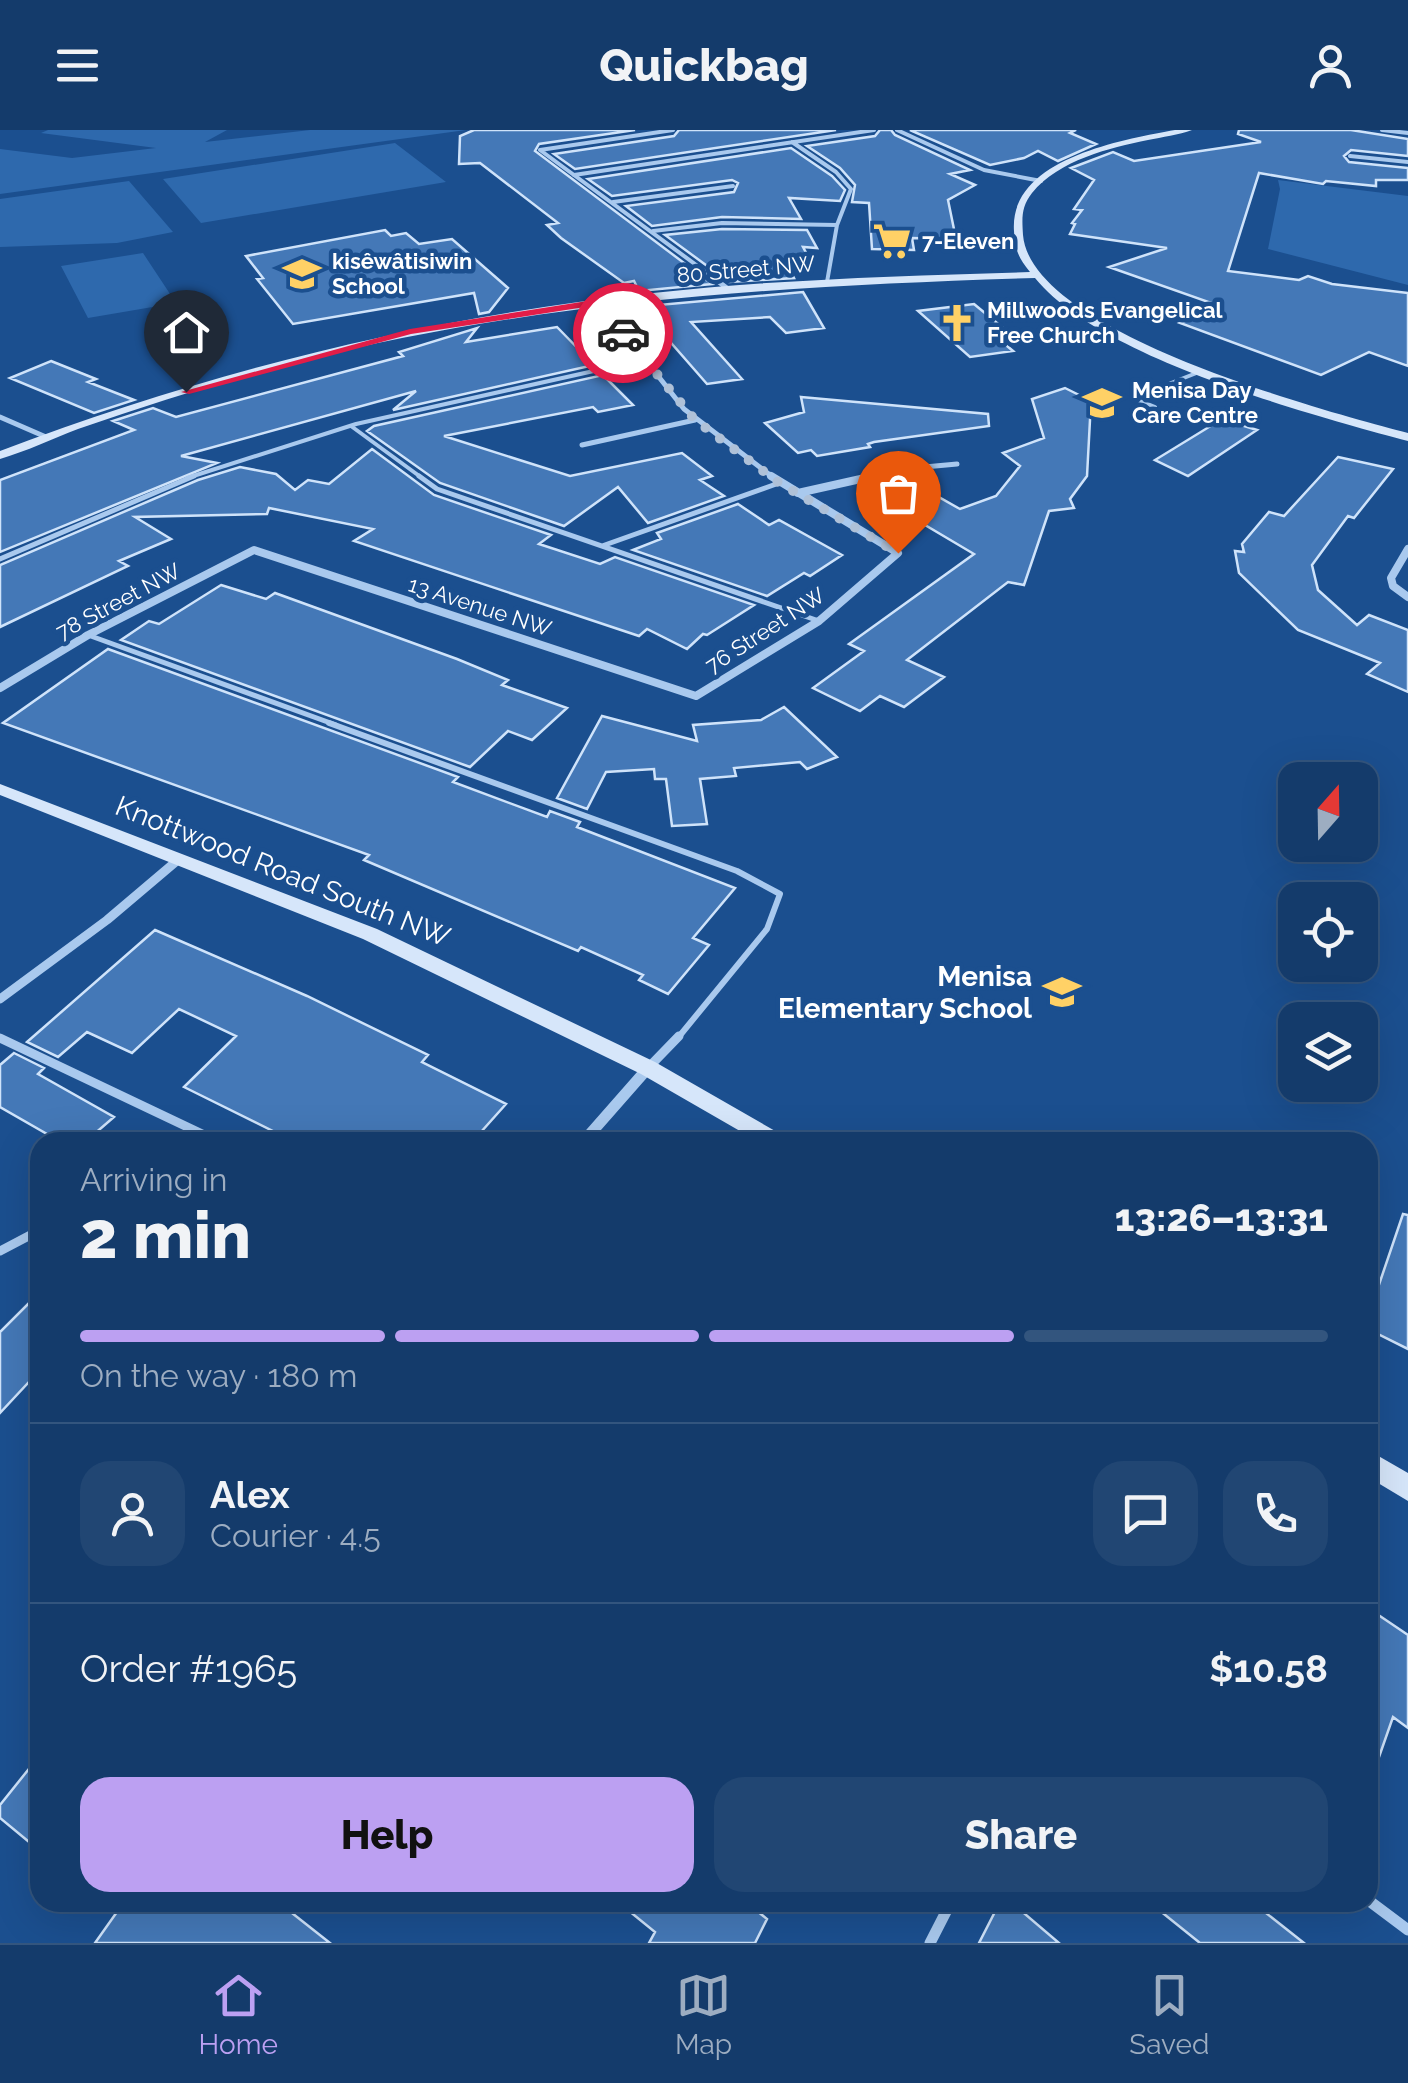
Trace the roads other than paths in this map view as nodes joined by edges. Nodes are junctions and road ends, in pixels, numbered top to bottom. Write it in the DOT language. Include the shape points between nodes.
graph roads {
  1 [pos="673,130"];
  2 [pos="874,130"];
  3 [pos="897,130"];
  4 [pos="1188,130"];
  5 [pos="1382,130"];
  6 [pos="1408,133"];
  7 [pos="792,142"];
  8 [pos="1350,156"];
  9 [pos="1408,162"];
  10 [pos="574,175"];
  11 [pos="1041,180"];
  12 [pos="733,186"];
  13 [pos="614,202"];
  14 [pos="838,225"];
  15 [pos="653,230"];
  16 [pos="1037,275"];
  17 [pos="828,282"];
  18 [pos="728,289"];
  19 [pos="600,302"];
  20 [pos="643,360"];
  21 [pos="1200,372"];
  22 [pos="1154,406"];
  23 [pos="0,417"];
  24 [pos="695,420"];
  25 [pos="351,426"];
  26 [pos="46,437"];
  27 [pos="1408,437"];
  28 [pos="582,445"];
  29 [pos="0,456"];
  30 [pos="957,464"];
  31 [pos="778,482"];
  32 [pos="798,493"];
  33 [pos="602,546"];
  34 [pos="254,550"];
  35 [pos="1408,550"];
  36 [pos="0,560"];
  37 [pos="1408,598"];
  38 [pos="819,621"];
  39 [pos="88,635"];
  40 [pos="0,688"];
  41 [pos="696,696"];
  42 [pos="0,789"];
  43 [pos="179,859"];
  44 [pos="0,999"];
  45 [pos="0,1038"];
  46 [pos="648,1068"];
  47 [pos="195,1132"];
  48 [pos="591,1132"];
  49 [pos="759,1132"];
  50 [pos="30,1235"];
  51 [pos="0,1251"];
  52 [pos="1378,1469"];
  53 [pos="1408,1488"];
  54 [pos="1378,1908"];
  55 [pos="946,1912"];
  56 [pos="1408,1930"];
  57 [pos="930,1943"];
  1 -- 10 [label="street" via="540,150"];
  2 -- 7 [label="lane"];
  3 -- 11 [label="street" via="984,170"];
  4 -- 11 [label="street" via="1098,151"];
  5 -- 6 [label="lane"];
  7 -- 10 [label="lane"];
  7 -- 14 [label="lane" via="851,189"];
  8 -- 9 [label="street"];
  10 -- 13 [label="street"];
  11 -- 16 [label="street" via="1020,204 1014,226 1019,249"];
  12 -- 13 [label="street"];
  13 -- 15 [label="street"];
  14 -- 15 [label="lane" via="722,223"];
  14 -- 17 [label="lane"];
  15 -- 18 [label="street"];
  16 -- 17 [label="street, 80 Street NW"];
  16 -- 21 [label="street" via="1102,326"];
  17 -- 18 [label="street, 80 Street NW"];
  18 -- 19 [label="street, 80 Street NW"];
  19 -- 20 [label="street"];
  19 -- 26 [label="street, 80 Street NW" via="410,332"];
  20 -- 24 [label="street"];
  20 -- 25 [label="lane" via="468,393"];
  21 -- 22 [label="lane" via="1133,398"];
  21 -- 27 [label="street"];
  23 -- 26 [label="street"];
  24 -- 28 [label="street"];
  24 -- 31 [label="street"];
  25 -- 33 [label="lane" via="437,489"];
  25 -- 36 [label="lane" via="189,477"];
  26 -- 29 [label="street, 80 Street NW"];
  30 -- 32 [label="street"];
  31 -- 32 [label="street"];
  31 -- 33 [label="lane"];
  32 -- 38 [label="street, 76 Street NW" via="898,553"];
  33 -- 38 [label="lane"];
  34 -- 39 [label="street, 78 Street NW"];
  34 -- 41 [label="street, 13 Avenue NW"];
  35 -- 37 [label="street" via="1391,578"];
  38 -- 41 [label="street, 76 Street NW"];
  39 -- 40 [label="street, 78 Street NW"];
  39 -- 46 [label="lane" via="701,857 780,894 767,930"];
  42 -- 43 [label="street, Knottwood Road South NW"];
  43 -- 44 [label="street"];
  43 -- 46 [label="street, Knottwood Road South NW" via="370,934"];
  45 -- 47 [label="lane"];
  46 -- 48 [label="street"];
  46 -- 49 [label="street, Knottwood Road South NW"];
  50 -- 51 [label="lane"];
  52 -- 53 [label="street"];
  54 -- 56 [label="lane"];
  55 -- 57 [label="lane"];
}
